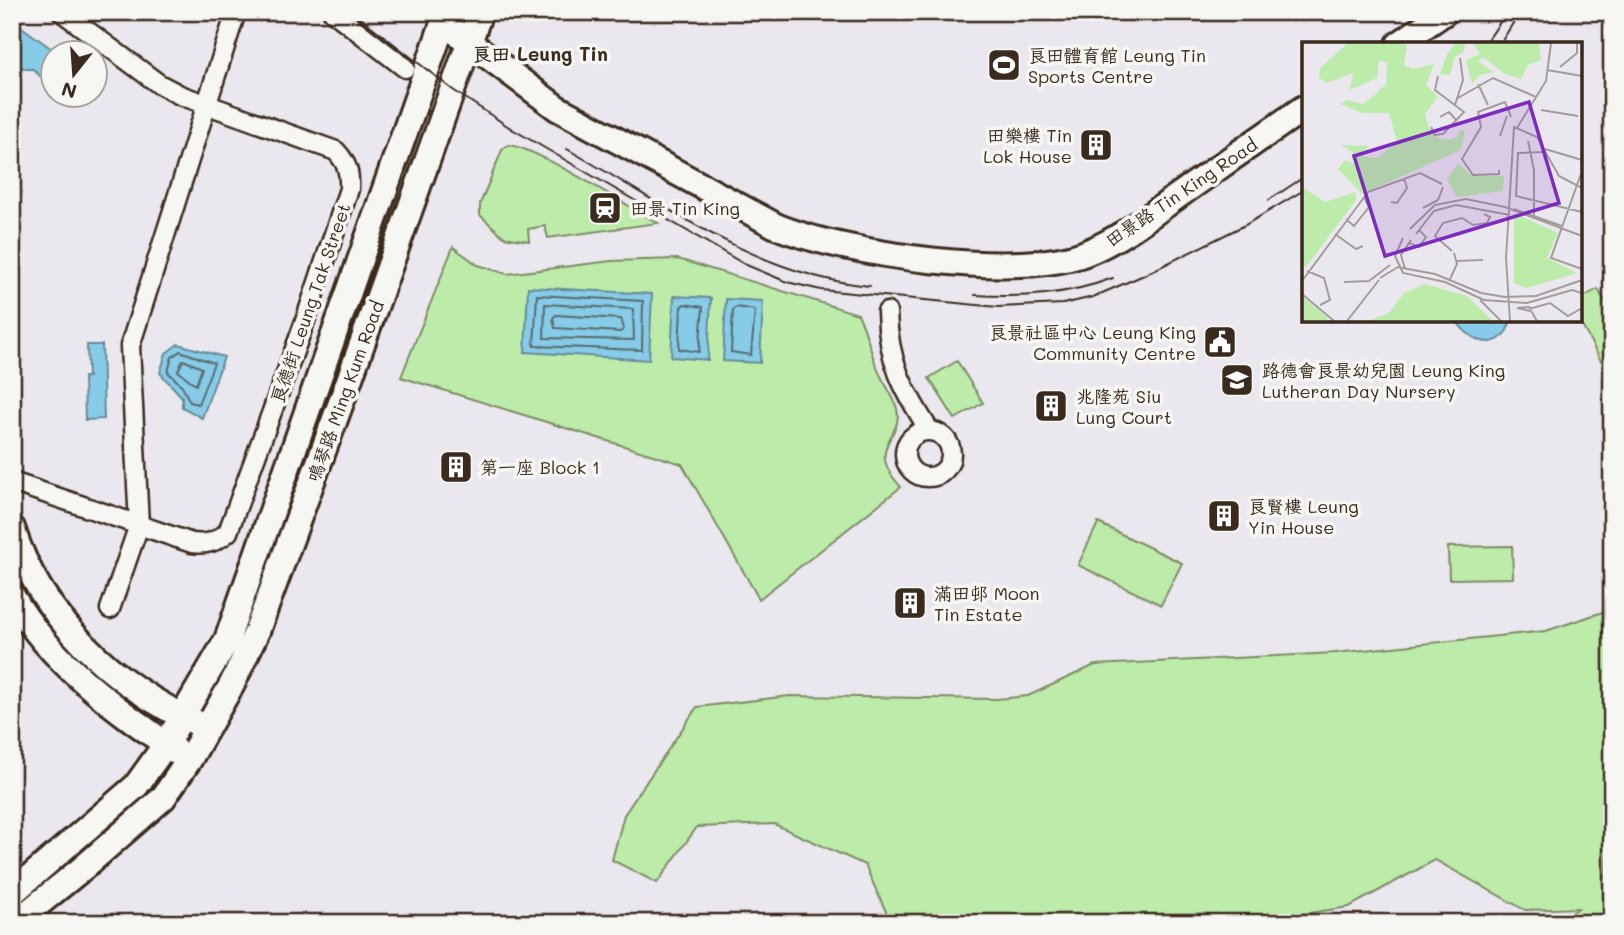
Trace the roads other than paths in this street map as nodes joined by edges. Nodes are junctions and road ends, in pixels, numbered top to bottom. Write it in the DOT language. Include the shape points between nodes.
graph roads {
  1 [pos="62,12"];
  2 [pos="236,12"];
  3 [pos="333,12"];
  4 [pos="480,12"];
  5 [pos="1445,12"];
  6 [pos="445,17"];
  7 [pos="469,42"];
  8 [pos="1402,42"];
  9 [pos="405,68"];
  10 [pos="207,106"];
  11 [pos="1302,109"];
  12 [pos="887,312"];
  13 [pos="929,430"];
  14 [pos="12,482"];
  15 [pos="139,525"];
  16 [pos="12,528"];
  17 [pos="12,597"];
  18 [pos="110,609"];
  19 [pos="183,717"];
  20 [pos="208,728"];
  21 [pos="166,744"];
  22 [pos="189,760"];
  23 [pos="12,893"];
  24 [pos="15,923"];
  1 -- 10 [label="street, 良德街 Leung Tak Street" via="159,84"];
  2 -- 10 [label="street"];
  3 -- 9 [label="street"];
  4 -- 7 [label="main road, 鳴琴路 Ming Kum Road"];
  5 -- 8 [label="main road"];
  6 -- 7 [label="main road, 田景路 Tin King Road"];
  6 -- 19 [label="main road, 鳴琴路 Ming Kum Road" via="236,620"];
  7 -- 11 [label="main road, 田景路 Tin King Road" via="557,108 776,226 838,247 962,261 1028,264 1085,253 1124,234"];
  7 -- 20 [label="main road, 鳴琴路 Ming Kum Road" via="257,631"];
  10 -- 15 [label="street" via="130,346"];
  10 -- 15 [label="street, 良德街 Leung Tak Street" via="336,151 348,168 349,189 228,532 202,545"];
  12 -- 13 [label="street" via="887,342 894,368"];
  14 -- 15 [label="street, 良德街 Leung Tak Street"];
  15 -- 18 [label="street"];
  16 -- 19 [label="main road" via="35,581 77,639 115,672"];
  17 -- 21 [label="main road" via="63,665"];
  19 -- 20 [label="main road"];
  19 -- 21 [label="main road, 鳴琴路 Ming Kum Road"];
  20 -- 22 [label="main road, 鳴琴路 Ming Kum Road"];
  21 -- 22 [label="main road"];
  21 -- 23 [label="main road, 鳴琴路 Ming Kum Road" via="124,798"];
  22 -- 24 [label="main road, 鳴琴路 Ming Kum Road" via="163,798"];
}
